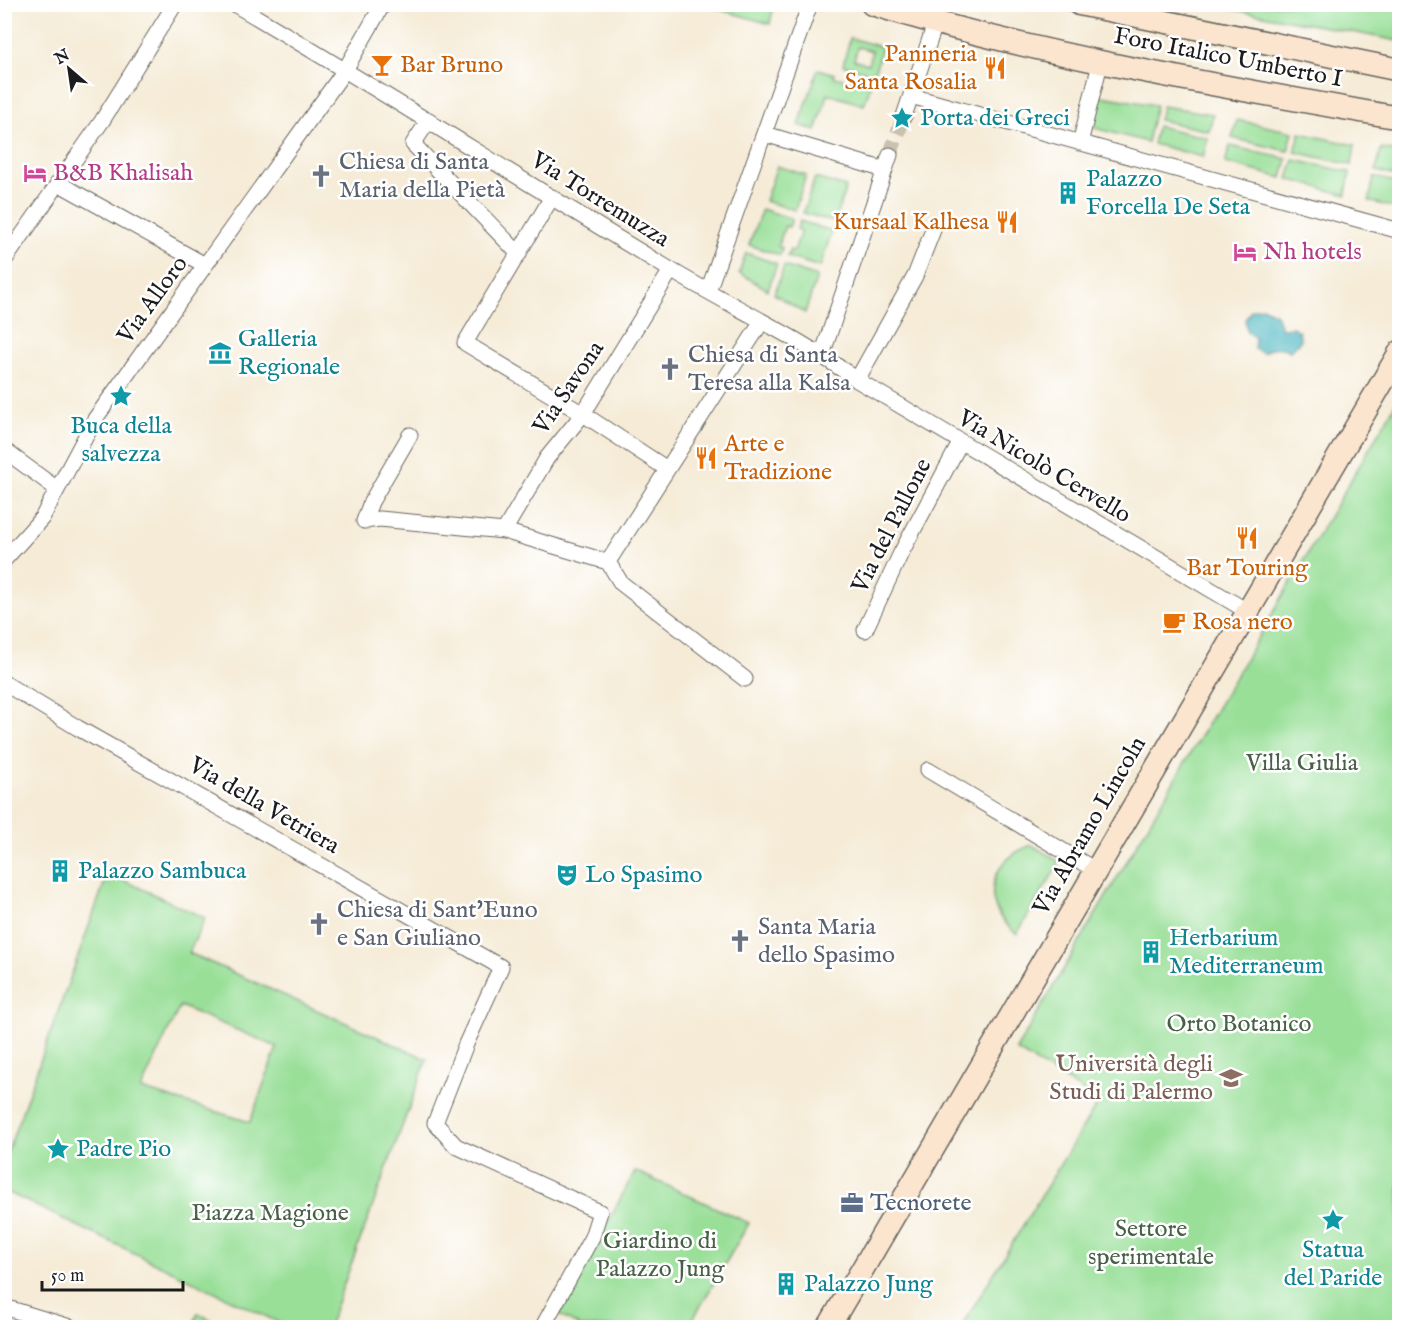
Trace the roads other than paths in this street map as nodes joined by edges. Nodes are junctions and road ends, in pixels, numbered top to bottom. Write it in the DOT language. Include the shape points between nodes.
graph roads {
  1 [pos="175,4"];
  2 [pos="234,4"];
  3 [pos="383,4"];
  4 [pos="810,4"];
  5 [pos="872,4"];
  6 [pos="1079,4"];
  7 [pos="938,14"];
  8 [pos="1101,60"];
  9 [pos="345,70"];
  10 [pos="1400,70"];
  11 [pos="911,96"];
  12 [pos="904,116"];
  13 [pos="1400,118"];
  14 [pos="429,120"];
  15 [pos="765,134"];
  16 [pos="1080,143"];
  17 [pos="890,155"];
  18 [pos="885,170"];
  19 [pos="58,183"];
  20 [pos="552,197"];
  21 [pos="933,230"];
  22 [pos="1400,231"];
  23 [pos="519,254"];
  24 [pos="4,261"];
  25 [pos="205,265"];
  26 [pos="671,270"];
  27 [pos="708,291"];
  28 [pos="760,323"];
  29 [pos="1400,352"];
  30 [pos="822,354"];
  31 [pos="857,380"];
  32 [pos="583,414"];
  33 [pos="410,435"];
  34 [pos="960,443"];
  35 [pos="4,450"];
  36 [pos="667,469"];
  37 [pos="57,489"];
  38 [pos="504,531"];
  39 [pos="4,560"];
  40 [pos="608,562"];
  41 [pos="1247,611"];
  42 [pos="865,630"];
  43 [pos="745,679"];
  44 [pos="4,684"];
  45 [pos="928,770"];
  46 [pos="1095,870"];
  47 [pos="4,1306"];
  48 [pos="73,1328"];
  49 [pos="542,1328"];
  50 [pos="828,1328"];
  1 -- 19 [label="street"];
  2 -- 9 [label="street, Via Torremuzza"];
  3 -- 9 [label="street, Via Alloro"];
  4 -- 15 [label="street"];
  5 -- 7 [label="street, Foro Italico Umberto I"];
  6 -- 10 [label="street, Foro Italico Umberto I"];
  7 -- 8 [label="street, Foro Italico Umberto I"];
  7 -- 11 [label="street"];
  8 -- 13 [label="street, Foro Italico Umberto I"];
  8 -- 16 [label="street"];
  9 -- 14 [label="street, Via Torremuzza"];
  9 -- 25 [label="street, Via Alloro"];
  11 -- 12 [label="street"];
  11 -- 16 [label="street"];
  14 -- 20 [label="street, Via Torremuzza"];
  14 -- 23 [label="street" via="413,144"];
  15 -- 18 [label="street"];
  15 -- 27 [label="street"];
  16 -- 22 [label="street"];
  17 -- 18 [label="street"];
  18 -- 30 [label="street"];
  19 -- 24 [label="street"];
  19 -- 25 [label="street"];
  20 -- 23 [label="street"];
  20 -- 26 [label="street, Via Torremuzza"];
  21 -- 31 [label="street" via="915,276"];
  23 -- 32 [label="street" via="465,343"];
  25 -- 37 [label="street, Via Alloro" via="99,414"];
  26 -- 27 [label="street, Via Torremuzza"];
  26 -- 32 [label="street, Via Savona"];
  27 -- 28 [label="street, Via Torremuzza"];
  28 -- 30 [label="street, Via Nicolò Cervello"];
  28 -- 36 [label="street"];
  29 -- 41 [label="street, Via Abramo Lincoln"];
  30 -- 31 [label="street, Via Nicolò Cervello"];
  31 -- 34 [label="street, Via Nicolò Cervello"];
  32 -- 36 [label="street"];
  32 -- 38 [label="street, Via Savona" via="547,458"];
  33 -- 38 [label="street" via="364,521 380,519"];
  34 -- 41 [label="street, Via Nicolò Cervello"];
  34 -- 42 [label="street, Via del Pallone"];
  35 -- 37 [label="street"];
  36 -- 40 [label="street"];
  37 -- 39 [label="street, Via Alloro" via="42,518"];
  38 -- 40 [label="street"];
  40 -- 43 [label="street" via="621,583"];
  41 -- 46 [label="street, Via Abramo Lincoln"];
  44 -- 49 [label="street, Via della Vetriera" via="501,967 435,1123 456,1146 600,1212 592,1237"];
  45 -- 46 [label="street"];
  46 -- 50 [label="street, Via Abramo Lincoln"];
  47 -- 48 [label="street"];
}
